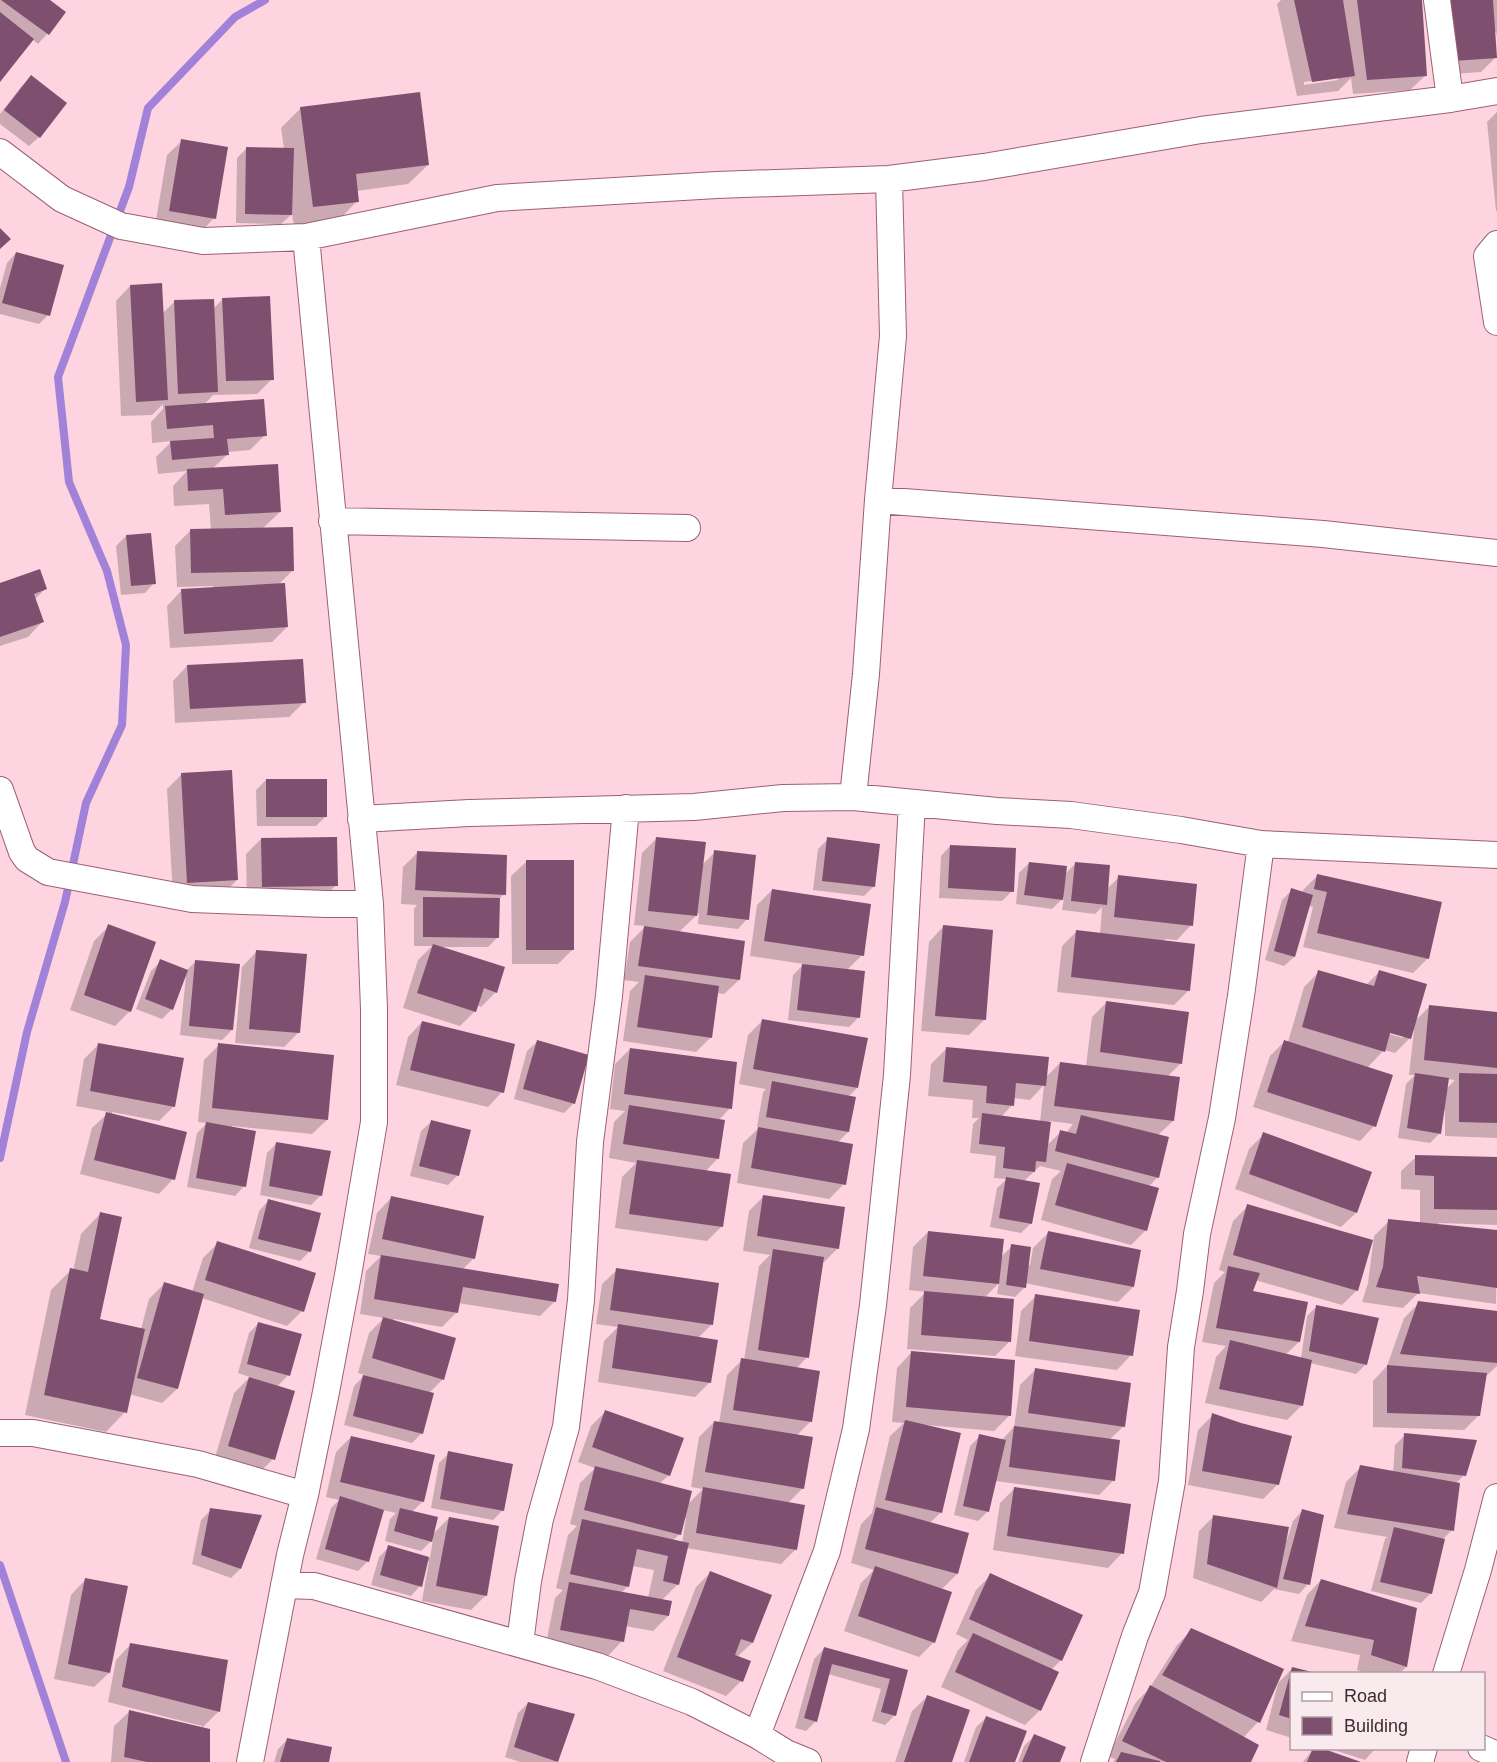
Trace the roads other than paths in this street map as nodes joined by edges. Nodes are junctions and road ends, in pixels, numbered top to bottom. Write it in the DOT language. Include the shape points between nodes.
graph roads {
  1 [pos="1437,0"];
  2 [pos="1497,91"];
  3 [pos="1450,99"];
  4 [pos="0,152"];
  5 [pos="889,179"];
  6 [pos="306,237"];
  7 [pos="1497,243"];
  8 [pos="1497,322"];
  9 [pos="878,500"];
  10 [pos="333,521"];
  11 [pos="687,528"];
  12 [pos="1497,553"];
  13 [pos="0,790"];
  14 [pos="853,797"];
  15 [pos="912,803"];
  16 [pos="626,808"];
  17 [pos="361,819"];
  18 [pos="1261,843"];
  19 [pos="1497,855"];
  20 [pos="370,904"];
  21 [pos="0,1433"];
  22 [pos="305,1495"];
  23 [pos="1497,1497"];
  24 [pos="284,1585"];
  25 [pos="520,1643"];
  26 [pos="1447,1672"];
  27 [pos="757,1735"];
  28 [pos="250,1762"];
  29 [pos="808,1762"];
  30 [pos="1094,1762"];
  1 -- 3 [label="street"];
  2 -- 3 [label="street"];
  3 -- 5 [label="street" via="1201,130"];
  4 -- 6 [label="street" via="62,199 121,226 203,241"];
  5 -- 6 [label="street" via="717,184 497,198"];
  5 -- 9 [label="street" via="892,336"];
  6 -- 10 [label="street"];
  7 -- 8 [label="street" via="1487,256"];
  9 -- 12 [label="street" via="1323,534"];
  9 -- 14 [label="street"];
  10 -- 11 [label="street"];
  10 -- 17 [label="street"];
  13 -- 20 [label="street" via="22,852 48,872 192,899"];
  14 -- 15 [label="street"];
  14 -- 16 [label="street"];
  15 -- 18 [label="street" via="1071,815"];
  15 -- 27 [label="street" via="897,1076 856,1429 827,1551"];
  16 -- 17 [label="street"];
  16 -- 25 [label="street" via="609,996 590,1142 581,1300 566,1426 540,1519"];
  17 -- 20 [label="street"];
  18 -- 19 [label="street"];
  18 -- 30 [label="street" via="1222,1118 1197,1234 1181,1347 1172,1480 1152,1593"];
  20 -- 22 [label="street" via="374,1122"];
  21 -- 22 [label="street" via="33,1433 198,1464"];
  22 -- 24 [label="street"];
  23 -- 26 [label="street"];
  24 -- 25 [label="street" via="314,1586"];
  24 -- 28 [label="street"];
  25 -- 27 [label="street" via="692,1701"];
  27 -- 29 [label="street" via="786,1754"];
}
